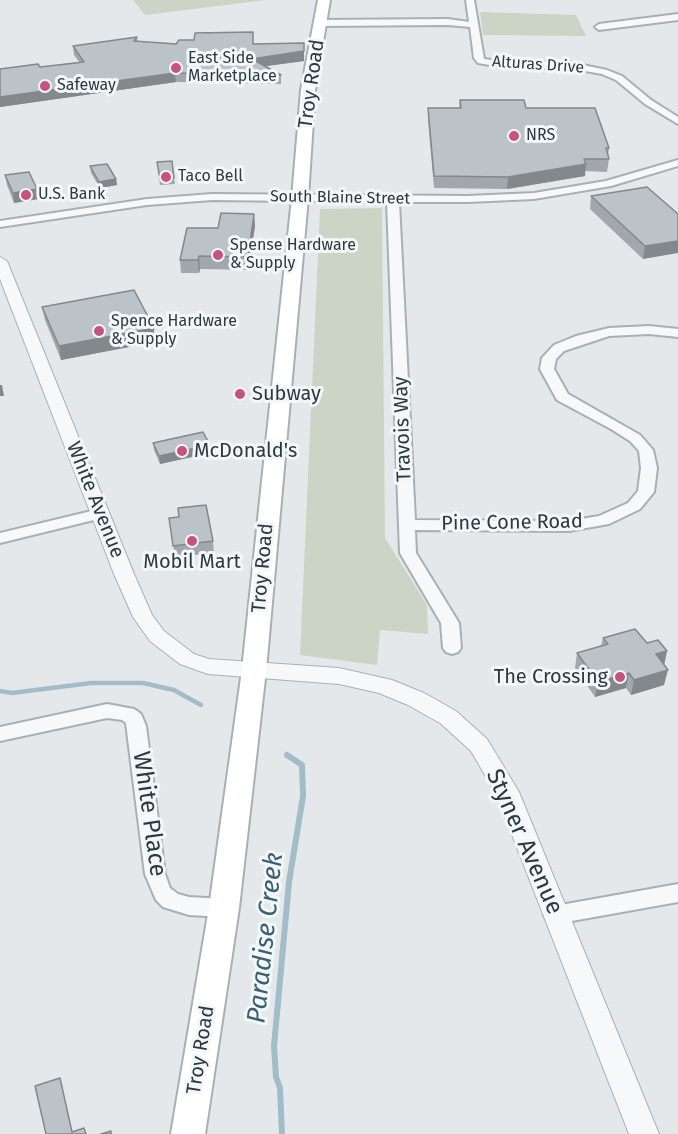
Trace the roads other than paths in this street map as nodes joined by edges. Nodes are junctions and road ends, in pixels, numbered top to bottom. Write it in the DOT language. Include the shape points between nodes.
graph roads {
  1 [pos="324,0"];
  2 [pos="470,0"];
  3 [pos="678,16"];
  4 [pos="321,23"];
  5 [pos="474,25"];
  6 [pos="599,27"];
  7 [pos="678,121"];
  8 [pos="678,163"];
  9 [pos="300,198"];
  10 [pos="393,199"];
  11 [pos="0,224"];
  12 [pos="0,261"];
  13 [pos="678,333"];
  14 [pos="100,514"];
  15 [pos="407,525"];
  16 [pos="0,538"];
  17 [pos="452,648"];
  18 [pos="254,670"];
  19 [pos="0,734"];
  20 [pos="678,893"];
  21 [pos="224,908"];
  22 [pos="555,915"];
  23 [pos="188,1134"];
  24 [pos="644,1134"];
  1 -- 4 [label="main road, Troy Road"];
  2 -- 5 [label="street, Alturas Drive"];
  3 -- 6 [label="street"];
  4 -- 5 [label="street"];
  4 -- 9 [label="main road, Troy Road" via="308,90"];
  5 -- 7 [label="street, Alturas Drive" via="482,61 568,65 604,72 619,78"];
  8 -- 10 [label="street, South Blaine Street" via="607,184 534,196"];
  9 -- 10 [label="street, South Blaine Street"];
  9 -- 11 [label="street, South Blaine Street" via="212,197 147,202"];
  9 -- 18 [label="main road, Troy Road"];
  10 -- 15 [label="street, Travois Way"];
  12 -- 14 [label="street, White Avenue"];
  13 -- 15 [label="street, Pine Cone Road" via="609,332 559,348 549,358 547,369 562,397 616,426 646,450 646,492 634,506 603,520 569,526"];
  14 -- 16 [label="street"];
  14 -- 18 [label="street, White Avenue" via="140,610 157,636 187,658 208,666"];
  15 -- 17 [label="street, Travois Way" via="408,553 450,623"];
  18 -- 21 [label="main road, Troy Road"];
  18 -- 22 [label="street, Styner Avenue" via="339,676 384,686 448,717 479,746 507,792"];
  19 -- 21 [label="street, White Place" via="87,714 118,711 134,719 155,874 163,894 171,901 189,906"];
  20 -- 22 [label="street"];
  21 -- 23 [label="main road, Troy Road"];
  22 -- 24 [label="street, Styner Avenue"];
}
